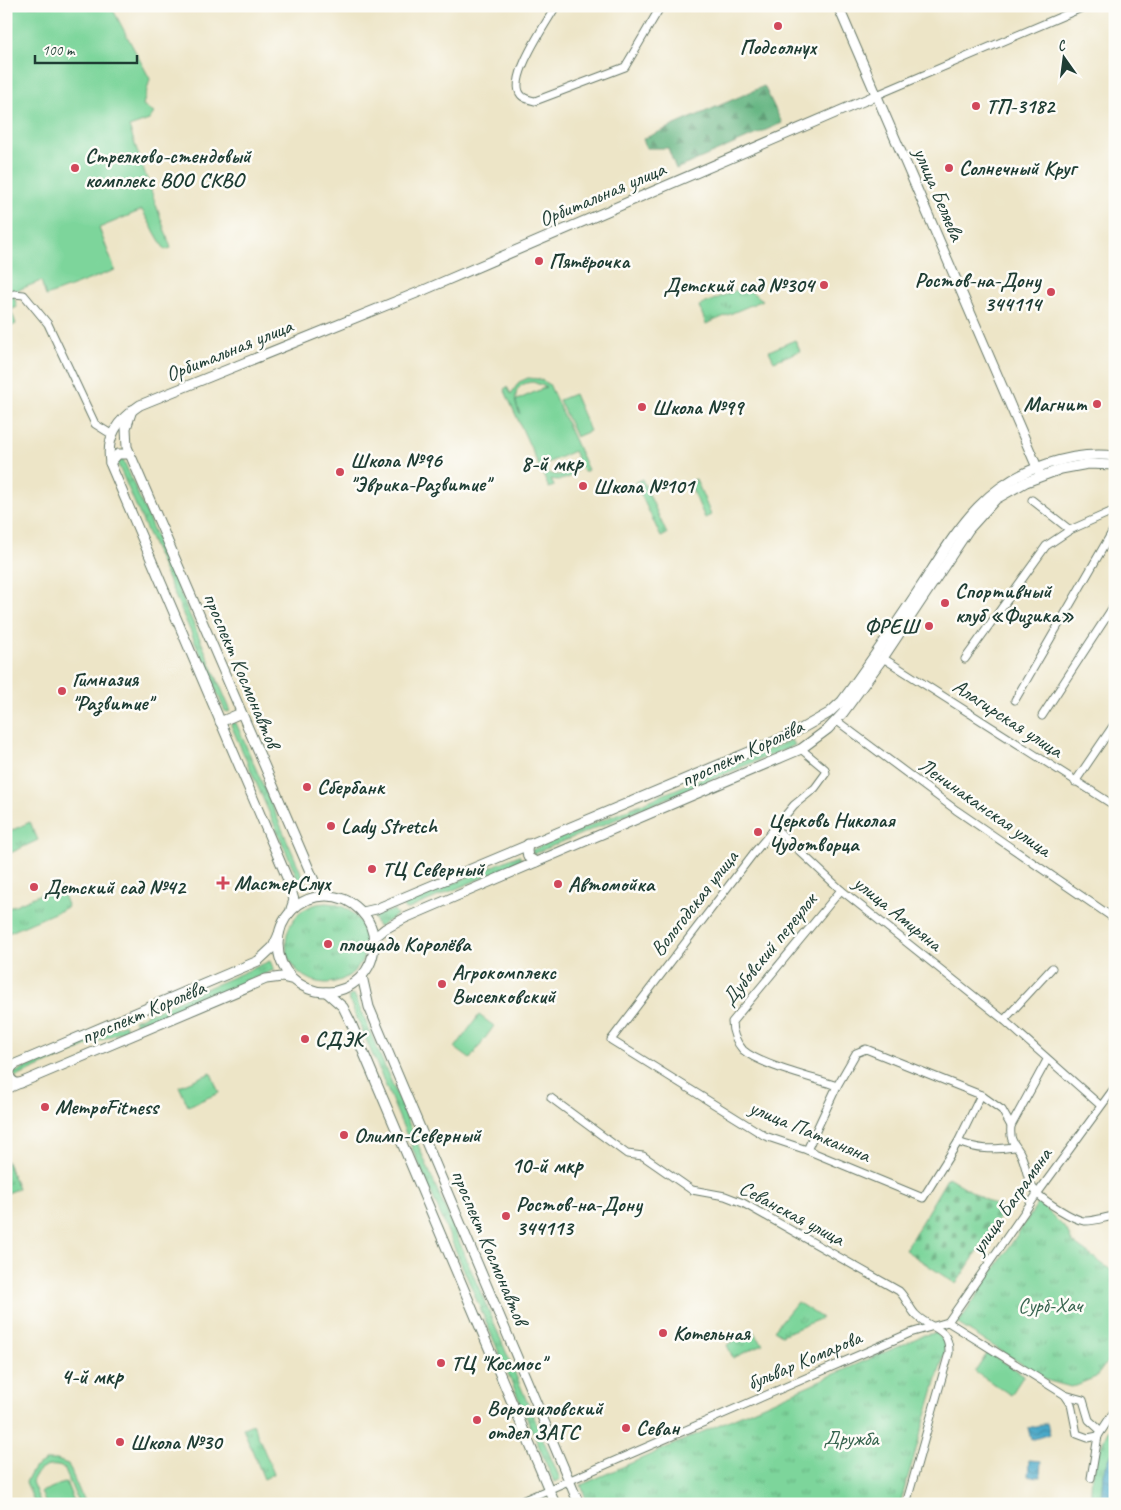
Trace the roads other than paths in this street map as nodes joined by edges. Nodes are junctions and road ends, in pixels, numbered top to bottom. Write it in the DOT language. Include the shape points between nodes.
graph roads {
  1 [pos="556,6"];
  2 [pos="661,6"];
  3 [pos="838,6"];
  4 [pos="843,6"];
  5 [pos="1086,6"];
  6 [pos="844,19"];
  7 [pos="877,96"];
  8 [pos="6,297"];
  9 [pos="132,410"];
  10 [pos="111,434"];
  11 [pos="130,454"];
  12 [pos="1115,456"];
  13 [pos="1087,460"];
  14 [pos="110,463"];
  15 [pos="1115,465"];
  16 [pos="1039,471"];
  17 [pos="1032,500"];
  18 [pos="1115,510"];
  19 [pos="1115,527"];
  20 [pos="1070,530"];
  21 [pos="1115,604"];
  22 [pos="883,658"];
  23 [pos="965,659"];
  24 [pos="1015,700"];
  25 [pos="241,713"];
  26 [pos="1042,716"];
  27 [pos="837,721"];
  28 [pos="220,722"];
  29 [pos="1115,723"];
  30 [pos="792,734"];
  31 [pos="801,749"];
  32 [pos="1075,782"];
  33 [pos="1115,806"];
  34 [pos="776,829"];
  35 [pos="528,844"];
  36 [pos="536,862"];
  37 [pos="841,890"];
  38 [pos="329,895"];
  39 [pos="291,909"];
  40 [pos="363,912"];
  41 [pos="1115,919"];
  42 [pos="279,934"];
  43 [pos="374,938"];
  44 [pos="1052,968"];
  45 [pos="362,976"];
  46 [pos="294,980"];
  47 [pos="326,992"];
  48 [pos="123,1019"];
  49 [pos="1004,1020"];
  50 [pos="131,1037"];
  51 [pos="611,1040"];
  52 [pos="1047,1060"];
  53 [pos="10,1067"];
  54 [pos="21,1083"];
  55 [pos="837,1086"];
  56 [pos="1115,1087"];
  57 [pos="6,1089"];
  58 [pos="981,1095"];
  59 [pos="551,1098"];
  60 [pos="1100,1105"];
  61 [pos="1011,1126"];
  62 [pos="958,1142"];
  63 [pos="1014,1147"];
  64 [pos="807,1150"];
  65 [pos="1037,1194"];
  66 [pos="1115,1216"];
  67 [pos="948,1322"];
  68 [pos="931,1326"];
  69 [pos="1065,1395"];
  70 [pos="1115,1410"];
  71 [pos="1099,1433"];
  72 [pos="1092,1478"];
  73 [pos="569,1479"];
  74 [pos="548,1489"];
  75 [pos="515,1504"];
  76 [pos="555,1504"];
  77 [pos="579,1504"];
  78 [pos="906,1504"];
  1 -- 2 [label="street" via="517,79 522,96 535,101 625,67"];
  3 -- 6 [label="main road, улица Беляева"];
  4 -- 6 [label="main road"];
  5 -- 7 [label="street, Орбитальная улица"];
  6 -- 7 [label="main road, улица Беляева"];
  7 -- 9 [label="main road, Орбитальная улица" via="440,283"];
  7 -- 16 [label="main road, улица Беляева"];
  8 -- 10 [label="street" via="24,295 48,324 95,424"];
  9 -- 10 [label="main road"];
  9 -- 11 [label="main road, проспект Космонавтов" via="126,428"];
  10 -- 14 [label="main road, проспект Космонавтов"];
  11 -- 14 [label="main road" via="118,454"];
  11 -- 25 [label="main road, проспект Космонавтов"];
  12 -- 13 [label="main road"];
  13 -- 15 [label="main road"];
  13 -- 16 [label="main road, проспект Королёва" via="1058,461"];
  14 -- 28 [label="main road, проспект Космонавтов"];
  16 -- 22 [label="main road, проспект Королёва" via="982,513"];
  16 -- 30 [label="main road, проспект Королёва" via="1006,483 976,508 842,701 829,714"];
  17 -- 20 [label="street"];
  18 -- 20 [label="street"];
  19 -- 24 [label="street"];
  20 -- 23 [label="street" via="1046,546"];
  21 -- 26 [label="street"];
  22 -- 27 [label="main road, проспект Королёва"];
  22 -- 32 [label="street, Алагирская улица"];
  25 -- 28 [label="main road"];
  25 -- 38 [label="main road, проспект Космонавтов" via="315,883"];
  27 -- 31 [label="main road, проспект Королёва"];
  27 -- 41 [label="street, Ленинаканская улица" via="956,810"];
  28 -- 39 [label="main road, проспект Космонавтов" via="292,890 294,900"];
  29 -- 32 [label="street"];
  30 -- 31 [label="main road" via="799,739"];
  30 -- 35 [label="main road, проспект Королёва"];
  31 -- 34 [label="street, Вологодская улица" via="826,773 815,788 794,805"];
  31 -- 36 [label="main road, проспект Королёва"];
  32 -- 33 [label="street, Алагирская улица"];
  34 -- 37 [label="street, улица Амиряна"];
  34 -- 51 [label="street, Вологодская улица"];
  35 -- 36 [label="main road" via="528,857"];
  35 -- 40 [label="main road, проспект Королёва"];
  36 -- 43 [label="main road, проспект Королёва" via="406,918"];
  37 -- 49 [label="street, улица Амиряна"];
  37 -- 55 [label="street, Дубовский переулок" via="732,1022 732,1032 743,1049 759,1060"];
  38 -- 39 [label="main road" via="304,901"];
  38 -- 40 [label="main road" via="350,902"];
  39 -- 42 [label="main road"];
  40 -- 43 [label="main road"];
  42 -- 46 [label="main road" via="278,952"];
  42 -- 48 [label="main road, проспект Королёва" via="273,947 258,961"];
  43 -- 45 [label="main road" via="371,963"];
  44 -- 49 [label="street"];
  45 -- 47 [label="main road" via="347,987"];
  45 -- 73 [label="main road, проспект Космонавтов" via="368,1007"];
  46 -- 47 [label="main road"];
  46 -- 50 [label="main road, проспект Королёва" via="282,977 266,979"];
  47 -- 74 [label="main road, проспект Космонавтов" via="342,1007 354,1032"];
  48 -- 50 [label="main road" via="131,1022"];
  48 -- 53 [label="main road, проспект Королёва"];
  49 -- 52 [label="street, улица Амиряна"];
  50 -- 54 [label="main road, проспект Королёва"];
  51 -- 64 [label="street, улица Патканяна" via="765,1136"];
  52 -- 60 [label="street, улица Амиряна"];
  52 -- 61 [label="street"];
  53 -- 54 [label="main road" via="10,1078"];
  54 -- 57 [label="main road, проспект Королёва"];
  55 -- 58 [label="street" via="856,1053 866,1049"];
  55 -- 64 [label="street"];
  56 -- 60 [label="street, улица Баграмяна"];
  58 -- 61 [label="street" via="1002,1110"];
  58 -- 62 [label="street"];
  59 -- 68 [label="street, Севанская улица" via="627,1154 643,1156 692,1190 743,1203 899,1291 915,1314"];
  60 -- 65 [label="street, улица Баграмяна"];
  61 -- 63 [label="street" via="1010,1137"];
  62 -- 63 [label="street" via="975,1149"];
  62 -- 64 [label="street, улица Патканяна" via="923,1198"];
  63 -- 65 [label="street" via="1022,1156 1026,1174"];
  65 -- 66 [label="street" via="1083,1221"];
  65 -- 67 [label="street, улица Баграмяна"];
  67 -- 68 [label="street"];
  67 -- 69 [label="street"];
  68 -- 73 [label="street, бульвар Комарова"];
  68 -- 78 [label="street" via="947,1338 949,1352"];
  69 -- 71 [label="street" via="1083,1400 1089,1420"];
  69 -- 71 [label="street" via="1071,1404 1077,1434 1088,1438"];
  70 -- 71 [label="street"];
  71 -- 72 [label="street"];
  73 -- 74 [label="street, бульвар Комарова"];
  73 -- 77 [label="main road, проспект Космонавтов"];
  74 -- 75 [label="street, бульвар Комарова"];
  74 -- 76 [label="main road, проспект Космонавтов"];
}
